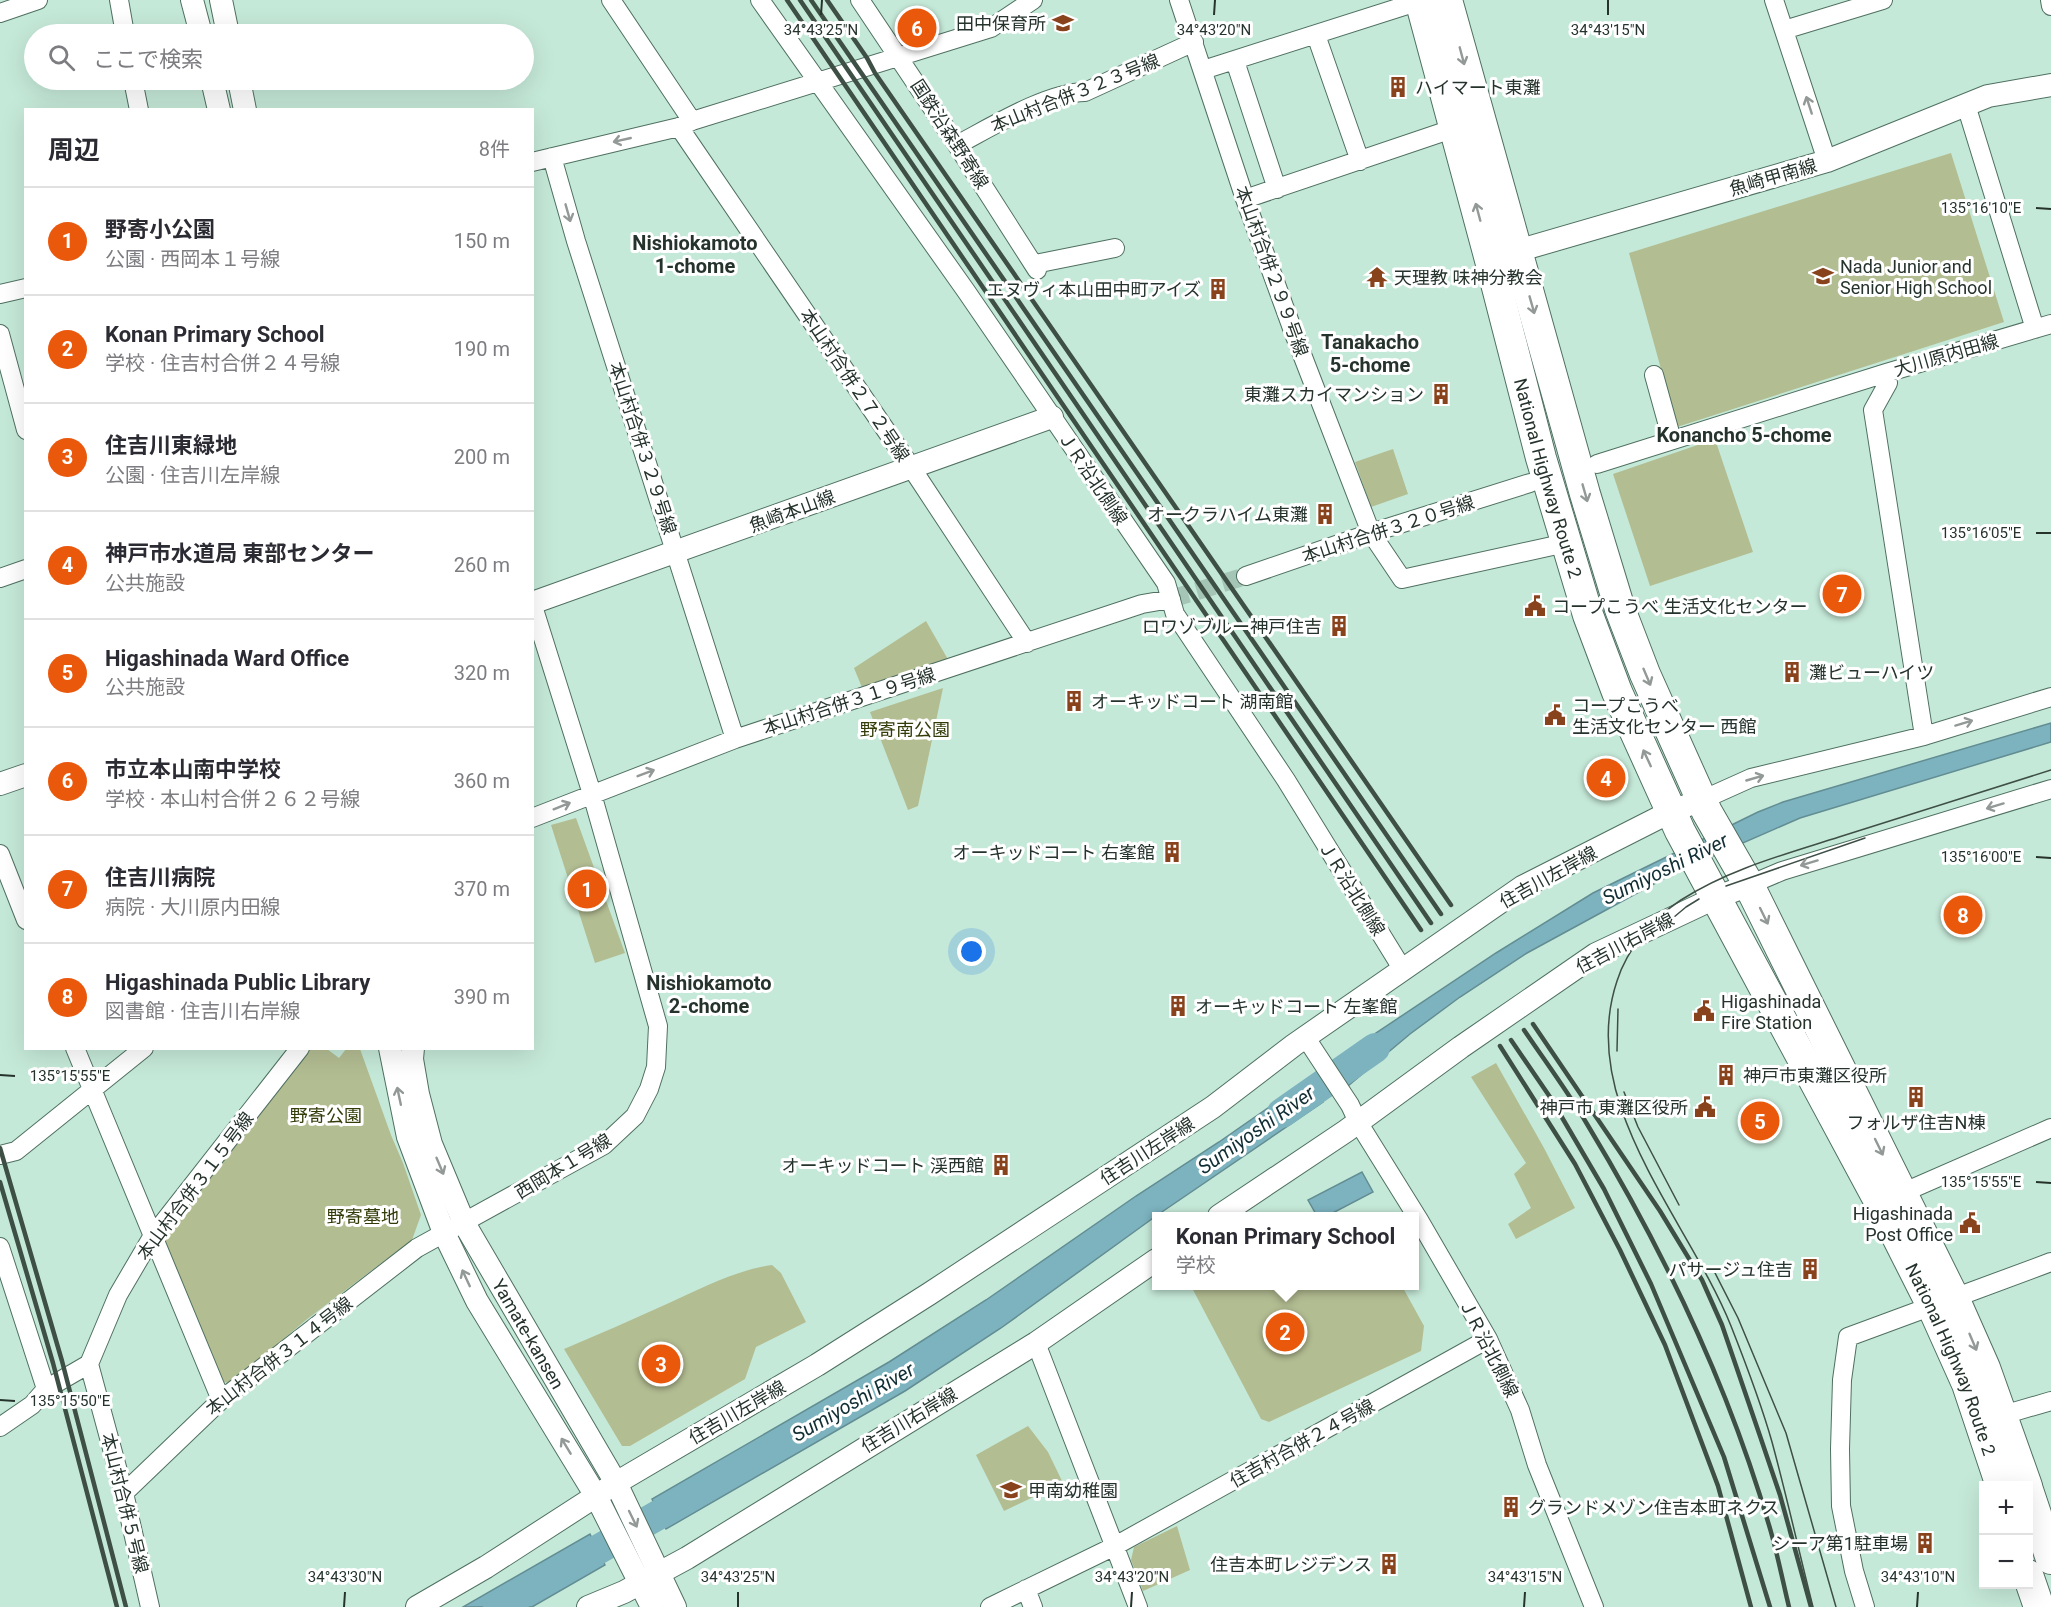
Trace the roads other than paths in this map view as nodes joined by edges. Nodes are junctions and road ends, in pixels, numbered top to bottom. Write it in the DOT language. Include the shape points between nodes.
graph roads {
  1 [pos="38,0"];
  2 [pos="119,0"];
  3 [pos="192,0"];
  4 [pos="221,0"];
  5 [pos="611,0"];
  6 [pos="760,0"];
  7 [pos="860,0"];
  8 [pos="1033,0"];
  9 [pos="1179,0"];
  10 [pos="1420,0"];
  11 [pos="1447,0"];
  12 [pos="1774,0"];
  13 [pos="1882,0"];
  14 [pos="2050,0"];
  15 [pos="2051,6"];
  16 [pos="0,13"];
  17 [pos="123,24"];
  18 [pos="198,24"];
  19 [pos="226,24"];
  20 [pos="1784,30"];
  21 [pos="1316,35"];
  22 [pos="1194,42"];
  23 [pos="899,56"];
  24 [pos="1235,61"];
  25 [pos="1203,70"];
  26 [pos="817,82"];
  27 [pos="2051,85"];
  28 [pos="136,90"];
  29 [pos="214,90"];
  30 [pos="240,90"];
  31 [pos="1966,105"];
  32 [pos="139,108"];
  33 [pos="219,108"];
  34 [pos="245,108"];
  35 [pos="685,124"];
  36 [pos="1455,128"];
  37 [pos="957,145"];
  38 [pos="552,157"];
  39 [pos="1360,161"];
  40 [pos="1827,161"];
  41 [pos="534,162"];
  42 [pos="1277,189"];
  43 [pos="1245,199"];
  44 [pos="1115,248"];
  45 [pos="1504,255"];
  46 [pos="24,288"];
  47 [pos="0,294"];
  48 [pos="2043,326"];
  49 [pos="0,334"];
  50 [pos="1886,373"];
  51 [pos="1654,375"];
  52 [pos="1052,417"];
  53 [pos="24,423"];
  54 [pos="1672,440"];
  55 [pos="1598,464"];
  56 [pos="911,467"];
  57 [pos="1530,483"];
  58 [pos="1371,533"];
  59 [pos="1566,543"];
  60 [pos="677,553"];
  61 [pos="24,570"];
  62 [pos="1246,576"];
  63 [pos="0,578"];
  64 [pos="1171,599"];
  65 [pos="534,602"];
  66 [pos="534,609"];
  67 [pos="1027,643"];
  68 [pos="2051,697"];
  69 [pos="1924,736"];
  70 [pos="735,739"];
  71 [pos="24,776"];
  72 [pos="0,784"];
  73 [pos="2051,789"];
  74 [pos="592,794"];
  75 [pos="1706,809"];
  76 [pos="534,817"];
  77 [pos="1676,821"];
  78 [pos="0,854"];
  79 [pos="1743,875"];
  80 [pos="1711,888"];
  81 [pos="24,915"];
  82 [pos="1402,970"];
  83 [pos="1311,1046"];
  84 [pos="76,1050"];
  85 [pos="141,1050"];
  86 [pos="298,1050"];
  87 [pos="390,1050"];
  88 [pos="413,1050"];
  89 [pos="90,1089"];
  90 [pos="1354,1114"];
  91 [pos="2051,1128"];
  92 [pos="8,1153"];
  93 [pos="1891,1198"];
  94 [pos="1224,1212"];
  95 [pos="1414,1212"];
  96 [pos="1419,1220"];
  97 [pos="454,1228"];
  98 [pos="152,1237"];
  99 [pos="0,1247"];
  100 [pos="2051,1262"];
  101 [pos="1152,1263"];
  102 [pos="1943,1302"];
  103 [pos="1488,1339"];
  104 [pos="1036,1343"];
  105 [pos="89,1364"];
  106 [pos="46,1389"];
  107 [pos="221,1400"];
  108 [pos="2051,1401"];
  109 [pos="2003,1415"];
  110 [pos="0,1427"];
  111 [pos="2000,1481"];
  112 [pos="2026,1481"];
  113 [pos="616,1483"];
  114 [pos="124,1493"];
  115 [pos="596,1496"];
  116 [pos="2033,1503"];
  117 [pos="1115,1546"];
  118 [pos="2051,1559"];
  119 [pos="645,1569"];
  120 [pos="1026,1589"];
  121 [pos="2033,1589"];
  122 [pos="666,1605"];
  123 [pos="150,1607"];
  124 [pos="417,1607"];
  125 [pos="588,1607"];
  126 [pos="990,1607"];
  127 [pos="1033,1607"];
  128 [pos="1138,1607"];
  129 [pos="1594,1607"];
  130 [pos="1865,1607"];
  131 [pos="2039,1607"];
  1 -- 16 [label="street"];
  2 -- 17 [label="street"];
  3 -- 18 [label="street"];
  4 -- 19 [label="street"];
  5 -- 35 [label="street, 本山村合併２７２号線"];
  6 -- 26 [label="street, ＪＲ沿北側線"];
  7 -- 23 [label="street, 国鉄沿森野寄線"];
  8 -- 23 [label="street" via="991,28"];
  9 -- 22 [label="street, 本山村合併２９９号線"];
  10 -- 21 [label="street"];
  10 -- 36 [label="highway, National Highway Route 2"];
  11 -- 45 [label="highway, National Highway Route 2, one-way"];
  12 -- 20 [label="street"];
  13 -- 20 [label="street"];
  14 -- 15 [label="street"];
  40 -- 20 [label="street, one-way"];
  21 -- 24 [label="street"];
  21 -- 39 [label="street"];
  22 -- 25 [label="street, 本山村合併２９９号線"];
  22 -- 37 [label="street, 本山村合併３２３号線" via="1085,92 1071,92 1014,114"];
  23 -- 26 [label="street"];
  23 -- 37 [label="street, 国鉄沿森野寄線"];
  24 -- 25 [label="street"];
  24 -- 42 [label="street"];
  25 -- 43 [label="street, 本山村合併２９９号線"];
  26 -- 35 [label="street"];
  26 -- 52 [label="street, ＪＲ沿北側線"];
  27 -- 31 [label="street, 魚崎甲南線" via="1988,96"];
  28 -- 32 [label="street"];
  29 -- 33 [label="street"];
  30 -- 34 [label="street"];
  31 -- 40 [label="street, 魚崎甲南線"];
  31 -- 48 [label="street, 大川原内田線"];
  35 -- 38 [label="street, one-way"];
  35 -- 56 [label="street, 本山村合併２７２号線"];
  36 -- 39 [label="street"];
  45 -- 36 [label="highway, National Highway Route 2, one-way"];
  37 -- 44 [label="street, 国鉄沿森野寄線" via="1036,267"];
  38 -- 41 [label="street"];
  38 -- 60 [label="street, 本山村合併３２９号線, one-way"];
  39 -- 42 [label="street"];
  40 -- 45 [label="street, 魚崎甲南線"];
  42 -- 43 [label="street"];
  43 -- 58 [label="street, 本山村合併２９９号線"];
  45 -- 59 [label="highway, National Highway Route 2" via="1541,458"];
  45 -- 75 [label="highway, National Highway Route 2, one-way" via="1620,609"];
  46 -- 47 [label="street"];
  48 -- 50 [label="street, 大川原内田線"];
  49 -- 53 [label="street"];
  50 -- 54 [label="street"];
  50 -- 69 [label="street, 大川原内田線" via="1888,382 1873,410"];
  51 -- 54 [label="street"];
  52 -- 56 [label="street, 魚崎本山線"];
  52 -- 64 [label="street, ＪＲ沿北側線" via="1166,583"];
  54 -- 55 [label="street"];
  56 -- 60 [label="street, 魚崎本山線"];
  56 -- 67 [label="street, 本山村合併２７２号線"];
  57 -- 58 [label="street, 本山村合併３２０号線"];
  58 -- 59 [label="street, 本山村合併２９９号線" via="1402,579"];
  58 -- 62 [label="street, 本山村合併３２０号線"];
  77 -- 59 [label="highway, National Highway Route 2, one-way" via="1617,692"];
  60 -- 65 [label="street, 魚崎本山線"];
  60 -- 70 [label="street, 本山村合併３２９号線"];
  61 -- 63 [label="street"];
  64 -- 67 [label="street, 本山村合併３１９号線" via="1142,604"];
  64 -- 82 [label="street, ＪＲ沿北側線" via="1175,615 1286,780"];
  66 -- 74 [label="street, 西岡本１号線"];
  67 -- 70 [label="street, 本山村合併３１９号線"];
  69 -- 68 [label="street, one-way"];
  75 -- 69 [label="street, one-way" via="1751,778"];
  74 -- 70 [label="street, 本山村合併３１９号線, one-way"];
  71 -- 72 [label="street"];
  73 -- 79 [label="street, 住吉川右岸線, one-way" via="1782,871"];
  76 -- 74 [label="street, 本山村合併３１９号線, one-way"];
  74 -- 97 [label="street, 西岡本１号線" via="658,1026 656,1067 635,1116 604,1145"];
  75 -- 77 [label="street, 住吉川左岸線"];
  75 -- 79 [label="highway, National Highway Route 2"];
  77 -- 80 [label="highway, National Highway Route 2"];
  77 -- 82 [label="street, 住吉川左岸線" via="1522,887"];
  78 -- 81 [label="street"];
  79 -- 80 [label="street, 住吉川右岸線"];
  79 -- 93 [label="highway, National Highway Route 2, one-way"];
  80 -- 90 [label="street, 住吉川右岸線" via="1596,954 1461,1047"];
  80 -- 93 [label="highway, National Highway Route 2"];
  82 -- 83 [label="street, 住吉川左岸線"];
  83 -- 90 [label="street, ＪＲ沿北側線"];
  83 -- 113 [label="street, 住吉川左岸線" via="817,1365"];
  84 -- 89 [label="street"];
  85 -- 89 [label="street"];
  86 -- 98 [label="street, 本山村合併３１５号線"];
  97 -- 87 [label="street, Yamate-kansen, one-way" via="408,1137"];
  88 -- 97 [label="street, Yamate-kansen, one-way" via="418,1094"];
  89 -- 92 [label="street"];
  89 -- 98 [label="street"];
  90 -- 94 [label="street, 住吉川右岸線"];
  90 -- 95 [label="street, ＪＲ沿北側線"];
  91 -- 93 [label="street"];
  93 -- 102 [label="highway, National Highway Route 2"];
  96 -- 103 [label="street, ＪＲ沿北側線"];
  97 -- 107 [label="street, 本山村合併３１４号線" via="417,1248"];
  97 -- 113 [label="street, Yamate-kansen"];
  115 -- 97 [label="street, Yamate-kansen, one-way" via="477,1301"];
  98 -- 105 [label="street, 本山村合併３１５号線" via="118,1294"];
  98 -- 107 [label="street"];
  99 -- 106 [label="street"];
  100 -- 102 [label="street"];
  101 -- 104 [label="street, 住吉川右岸線"];
  102 -- 109 [label="highway, National Highway Route 2, one-way"];
  102 -- 111 [label="highway, National Highway Route 2"];
  102 -- 130 [label="street" via="1848,1337 1842,1380 1841,1506"];
  103 -- 117 [label="street, 住吉村合併２４号線"];
  103 -- 129 [label="street, ＪＲ沿北側線" via="1520,1410 1537,1465"];
  104 -- 117 [label="street"];
  104 -- 119 [label="street, 住吉川右岸線"];
  105 -- 106 [label="street"];
  105 -- 114 [label="street, 本山村合併５号線"];
  106 -- 110 [label="street" via="32,1405"];
  107 -- 114 [label="street, 本山村合併３１４号線"];
  108 -- 109 [label="street"];
  109 -- 112 [label="highway, National Highway Route 2"];
  113 -- 115 [label="street, 住吉川左岸線"];
  113 -- 119 [label="street, Yamate-kansen, one-way"];
  114 -- 123 [label="street, 本山村合併５号線"];
  115 -- 119 [label="street, Yamate-kansen"];
  115 -- 124 [label="street, 住吉川左岸線"];
  116 -- 118 [label="highway, National Highway Route 2"];
  117 -- 120 [label="street, 住吉村合併２４号線"];
  117 -- 128 [label="street"];
  119 -- 122 [label="street, Yamate-kansen"];
  119 -- 125 [label="street, 住吉川右岸線" via="624,1592"];
  120 -- 126 [label="street, 住吉村合併２４号線"];
  120 -- 127 [label="street"];
  121 -- 131 [label="highway"];
}
